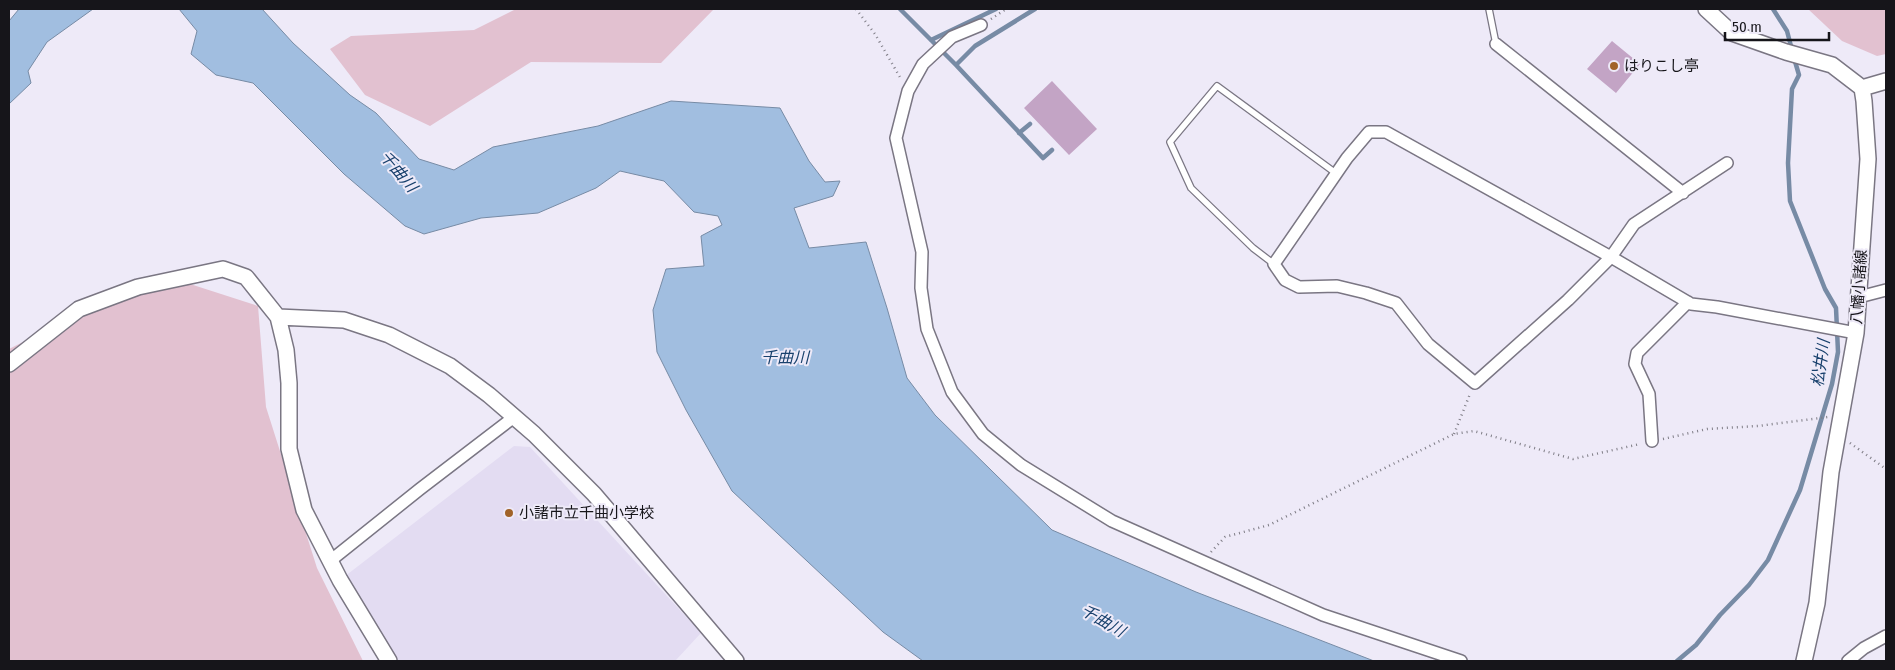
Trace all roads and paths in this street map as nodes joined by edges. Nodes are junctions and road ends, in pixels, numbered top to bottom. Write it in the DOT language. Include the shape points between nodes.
graph roads {
  1 [pos="856,9"];
  2 [pos="1006,9"];
  3 [pos="1489,9"];
  4 [pos="1706,9"];
  5 [pos="981,25"];
  6 [pos="1496,44"];
  7 [pos="1886,81"];
  8 [pos="1862,88"];
  9 [pos="908,91"];
  10 [pos="1727,163"];
  11 [pos="1337,174"];
  12 [pos="1683,193"];
  13 [pos="1611,257"];
  14 [pos="1274,264"];
  15 [pos="1886,290"];
  16 [pos="1859,297"];
  17 [pos="1688,302"];
  18 [pos="278,318"];
  19 [pos="1856,333"];
  20 [pos="9,364"];
  21 [pos="1475,383"];
  22 [pos="514,417"];
  23 [pos="1838,435"];
  24 [pos="1652,441"];
  25 [pos="1886,469"];
  26 [pos="330,560"];
  27 [pos="1201,562"];
  28 [pos="1886,636"];
  29 [pos="389,661"];
  30 [pos="736,661"];
  31 [pos="1461,661"];
  32 [pos="1804,661"];
  33 [pos="1848,661"];
  1 -- 9 [label="path" via="876,34"];
  2 -- 5 [label="path"];
  3 -- 6 [label="lane"];
  4 -- 8 [label="street" via="1732,33 1832,65"];
  5 -- 9 [label="street" via="952,37 922,64"];
  6 -- 12 [label="street"];
  7 -- 8 [label="street"];
  8 -- 16 [label="street, 八幡小諸線" via="1868,159"];
  9 -- 27 [label="street" via="896,138 922,252 921,288 926,329 952,392 983,434 1020,465 1112,522"];
  10 -- 12 [label="street"];
  11 -- 13 [label="street" via="1369,132 1386,132"];
  11 -- 14 [label="street"];
  11 -- 14 [label="lane" via="1217,86 1170,142 1191,188"];
  12 -- 13 [label="street" via="1634,224"];
  13 -- 17 [label="street"];
  13 -- 21 [label="street"];
  14 -- 21 [label="street" via="1285,280 1299,287 1337,286 1396,303 1428,344"];
  15 -- 16 [label="street"];
  16 -- 19 [label="street, 八幡小諸線"];
  17 -- 19 [label="street"];
  17 -- 24 [label="street" via="1636,354 1635,364 1649,394"];
  18 -- 20 [label="street" via="246,277 223,269 138,287 79,309"];
  18 -- 22 [label="street" via="344,320 389,335 450,366"];
  18 -- 26 [label="street" via="286,350 290,449 304,510"];
  19 -- 23 [label="street, 八幡小諸線"];
  21 -- 27 [label="path" via="1454,434 1269,525 1225,537"];
  22 -- 26 [label="street"];
  22 -- 30 [label="street" via="594,494"];
  23 -- 25 [label="path"];
  23 -- 32 [label="street, 八幡小諸線" via="1817,603"];
  26 -- 29 [label="street"];
  27 -- 31 [label="street" via="1323,615"];
  28 -- 33 [label="street"];
}
